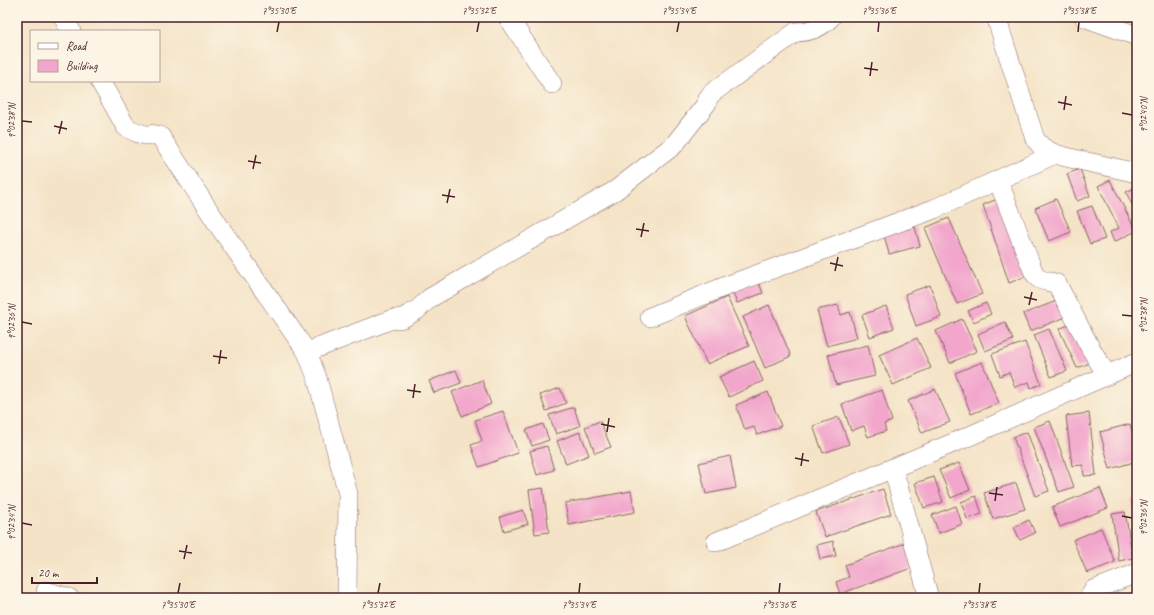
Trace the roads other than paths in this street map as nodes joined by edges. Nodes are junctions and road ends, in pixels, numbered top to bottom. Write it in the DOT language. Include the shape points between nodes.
graph roads {
  1 [pos="63,17"];
  2 [pos="508,17"];
  3 [pos="831,17"];
  4 [pos="996,17"];
  5 [pos="1084,17"];
  6 [pos="70,30"];
  7 [pos="1137,36"];
  8 [pos="101,82"];
  9 [pos="552,84"];
  10 [pos="1055,154"];
  11 [pos="1137,173"];
  12 [pos="998,180"];
  13 [pos="650,317"];
  14 [pos="307,352"];
  15 [pos="1137,362"];
  16 [pos="1107,375"];
  17 [pos="893,468"];
  18 [pos="716,542"];
  19 [pos="1137,573"];
  20 [pos="46,591"];
  21 [pos="68,598"];
  22 [pos="347,598"];
  23 [pos="929,598"];
  24 [pos="1089,598"];
  1 -- 6 [label="street"];
  2 -- 9 [label="street"];
  3 -- 14 [label="street" via="810,31 796,32 712,93 674,145 616,190 430,298 403,318 390,320"];
  4 -- 10 [label="street" via="1035,139 1042,147"];
  5 -- 7 [label="street"];
  8 -- 14 [label="street" via="126,127 145,135 160,136"];
  10 -- 11 [label="street"];
  10 -- 12 [label="street"];
  12 -- 13 [label="street" via="934,209"];
  12 -- 16 [label="street" via="1036,275 1057,284"];
  14 -- 22 [label="street" via="317,378 348,494"];
  15 -- 16 [label="street"];
  16 -- 17 [label="street"];
  17 -- 18 [label="street"];
  17 -- 23 [label="street"];
  19 -- 24 [label="street" via="1093,590"];
  20 -- 21 [label="street"];
}
